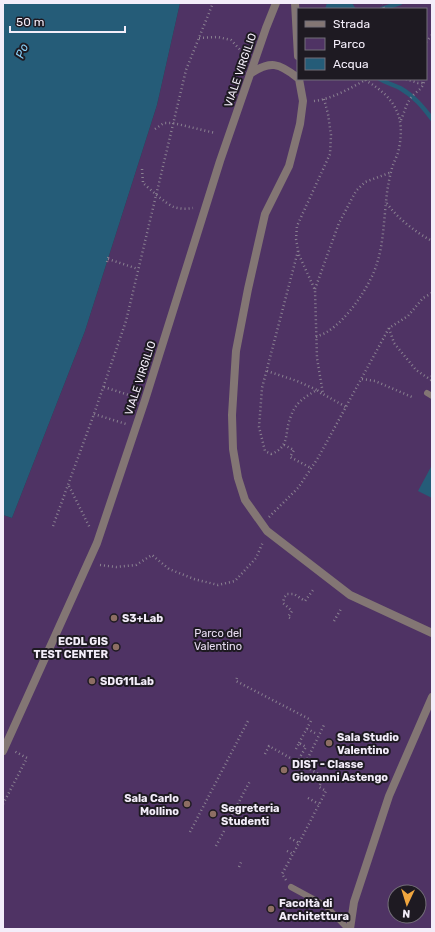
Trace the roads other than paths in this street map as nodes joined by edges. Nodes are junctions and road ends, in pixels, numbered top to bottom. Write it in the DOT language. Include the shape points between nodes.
graph roads {
  1 [pos="276,3"];
  2 [pos="295,3"];
  3 [pos="297,38"];
  4 [pos="250,74"];
  5 [pos="297,76"];
  6 [pos="299,80"];
  7 [pos="432,633"];
  8 [pos="432,697"];
  9 [pos="3,751"];
  10 [pos="291,887"];
  11 [pos="349,929"];
  1 -- 4 [label="street, VIALE VIRGILIO"];
  2 -- 3 [label="street"];
  4 -- 5 [label="street" via="261,66 274,64 286,68"];
  4 -- 9 [label="street, VIALE VIRGILIO" via="97,543"];
  6 -- 7 [label="street" via="303,101 300,124 289,166 265,214 236,351 232,415 233,449 238,478 245,500 268,531 350,595"];
  8 -- 11 [label="street" via="389,796 354,902"];
  10 -- 11 [label="lane" via="326,906"];
}
